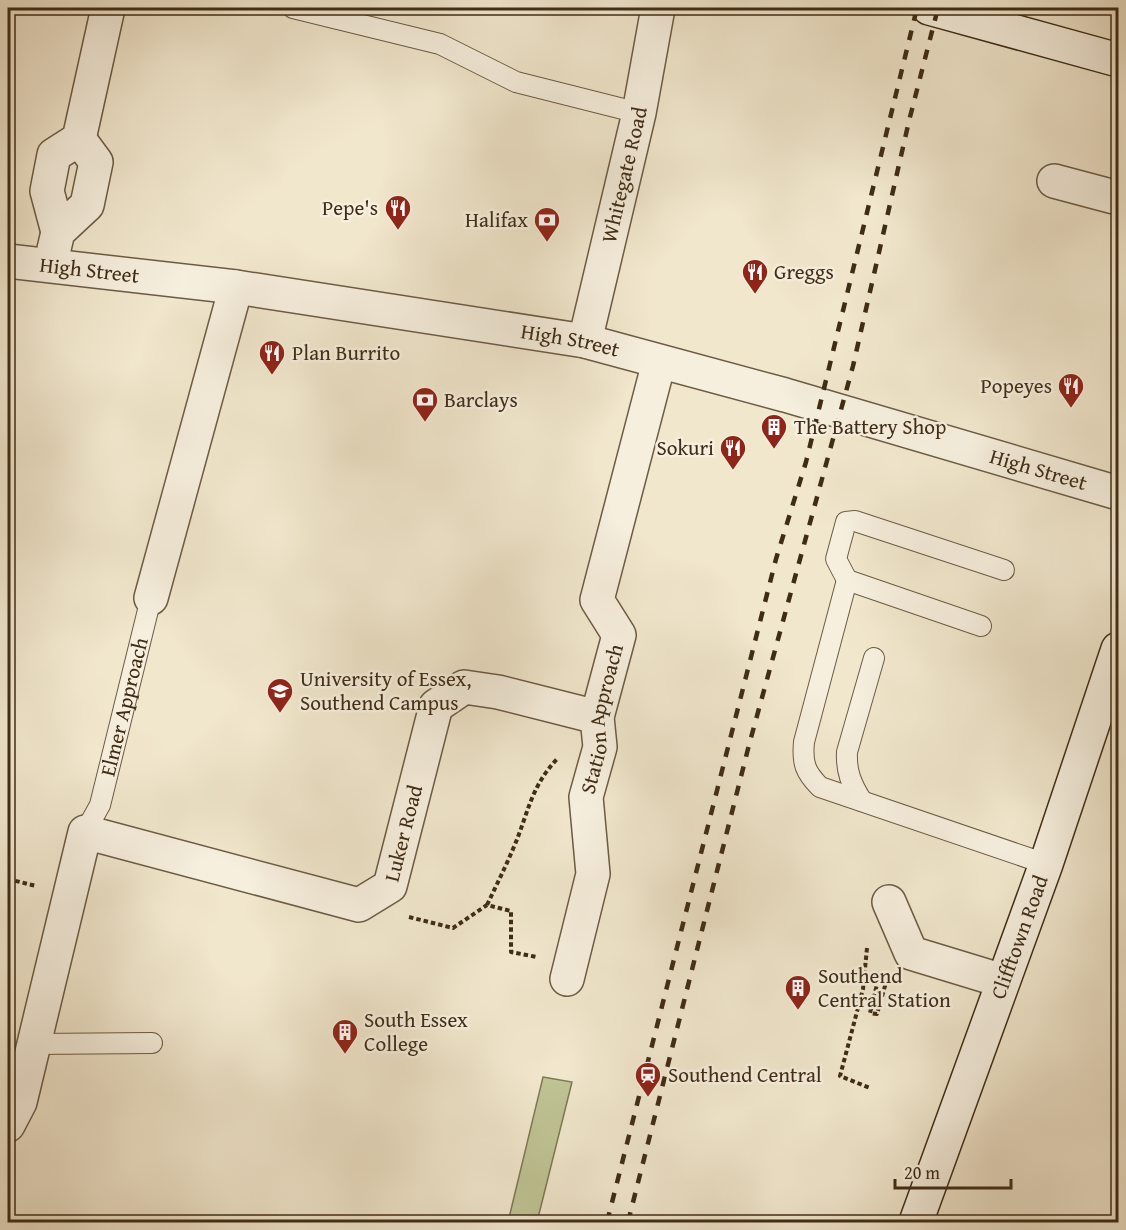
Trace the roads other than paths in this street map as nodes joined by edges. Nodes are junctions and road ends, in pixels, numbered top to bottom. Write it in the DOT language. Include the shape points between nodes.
graph roads {
  1 [pos="108,8"];
  2 [pos="294,8"];
  3 [pos="658,8"];
  4 [pos="929,8"];
  5 [pos="1119,60"];
  6 [pos="639,113"];
  7 [pos="79,139"];
  8 [pos="1054,181"];
  9 [pos="1119,198"];
  10 [pos="58,232"];
  11 [pos="8,261"];
  12 [pos="51,266"];
  13 [pos="236,287"];
  14 [pos="585,341"];
  15 [pos="659,362"];
  16 [pos="1119,493"];
  17 [pos="1004,570"];
  18 [pos="847,580"];
  19 [pos="151,598"];
  20 [pos="981,626"];
  21 [pos="1119,649"];
  22 [pos="874,658"];
  23 [pos="597,717"];
  24 [pos="861,801"];
  25 [pos="85,832"];
  26 [pos="1046,864"];
  27 [pos="889,902"];
  28 [pos="569,972"];
  29 [pos="1003,981"];
  30 [pos="152,1043"];
  31 [pos="34,1044"];
  32 [pos="8,1125"];
  33 [pos="916,1222"];
  1 -- 7 [label="street"];
  2 -- 6 [label="lane" via="440,44 516,82"];
  3 -- 6 [label="street, Whitegate Road"];
  4 -- 5 [label="street"];
  6 -- 14 [label="street, Whitegate Road"];
  7 -- 10 [label="street" via="54,155 47,191"];
  7 -- 10 [label="street" via="96,162 87,205"];
  8 -- 9 [label="street"];
  10 -- 12 [label="street"];
  11 -- 12 [label="street, High Street"];
  12 -- 13 [label="street, High Street"];
  13 -- 14 [label="street, High Street"];
  13 -- 19 [label="street, Elmer Approach"];
  14 -- 15 [label="street, High Street"];
  15 -- 16 [label="street, High Street"];
  15 -- 23 [label="street, Station Approach" via="597,600 619,635"];
  17 -- 18 [label="lane" via="855,520 846,522 836,559"];
  18 -- 20 [label="lane"];
  18 -- 24 [label="lane" via="802,761 807,774 820,787"];
  19 -- 25 [label="lane, Elmer Approach" via="100,805"];
  21 -- 26 [label="street, Clifftown Road"];
  22 -- 24 [label="lane" via="847,752 846,767"];
  23 -- 25 [label="street, Luker Road" via="464,687 436,706 390,886 359,904"];
  23 -- 28 [label="street, Station Approach" via="600,747 586,797 593,874"];
  24 -- 26 [label="lane"];
  25 -- 31 [label="street, Elmer Approach"];
  26 -- 29 [label="street, Clifftown Road"];
  27 -- 29 [label="street" via="911,953"];
  29 -- 33 [label="street, Clifftown Road"];
  30 -- 31 [label="lane"];
  31 -- 32 [label="street, Elmer Approach" via="20,1102"];
}
